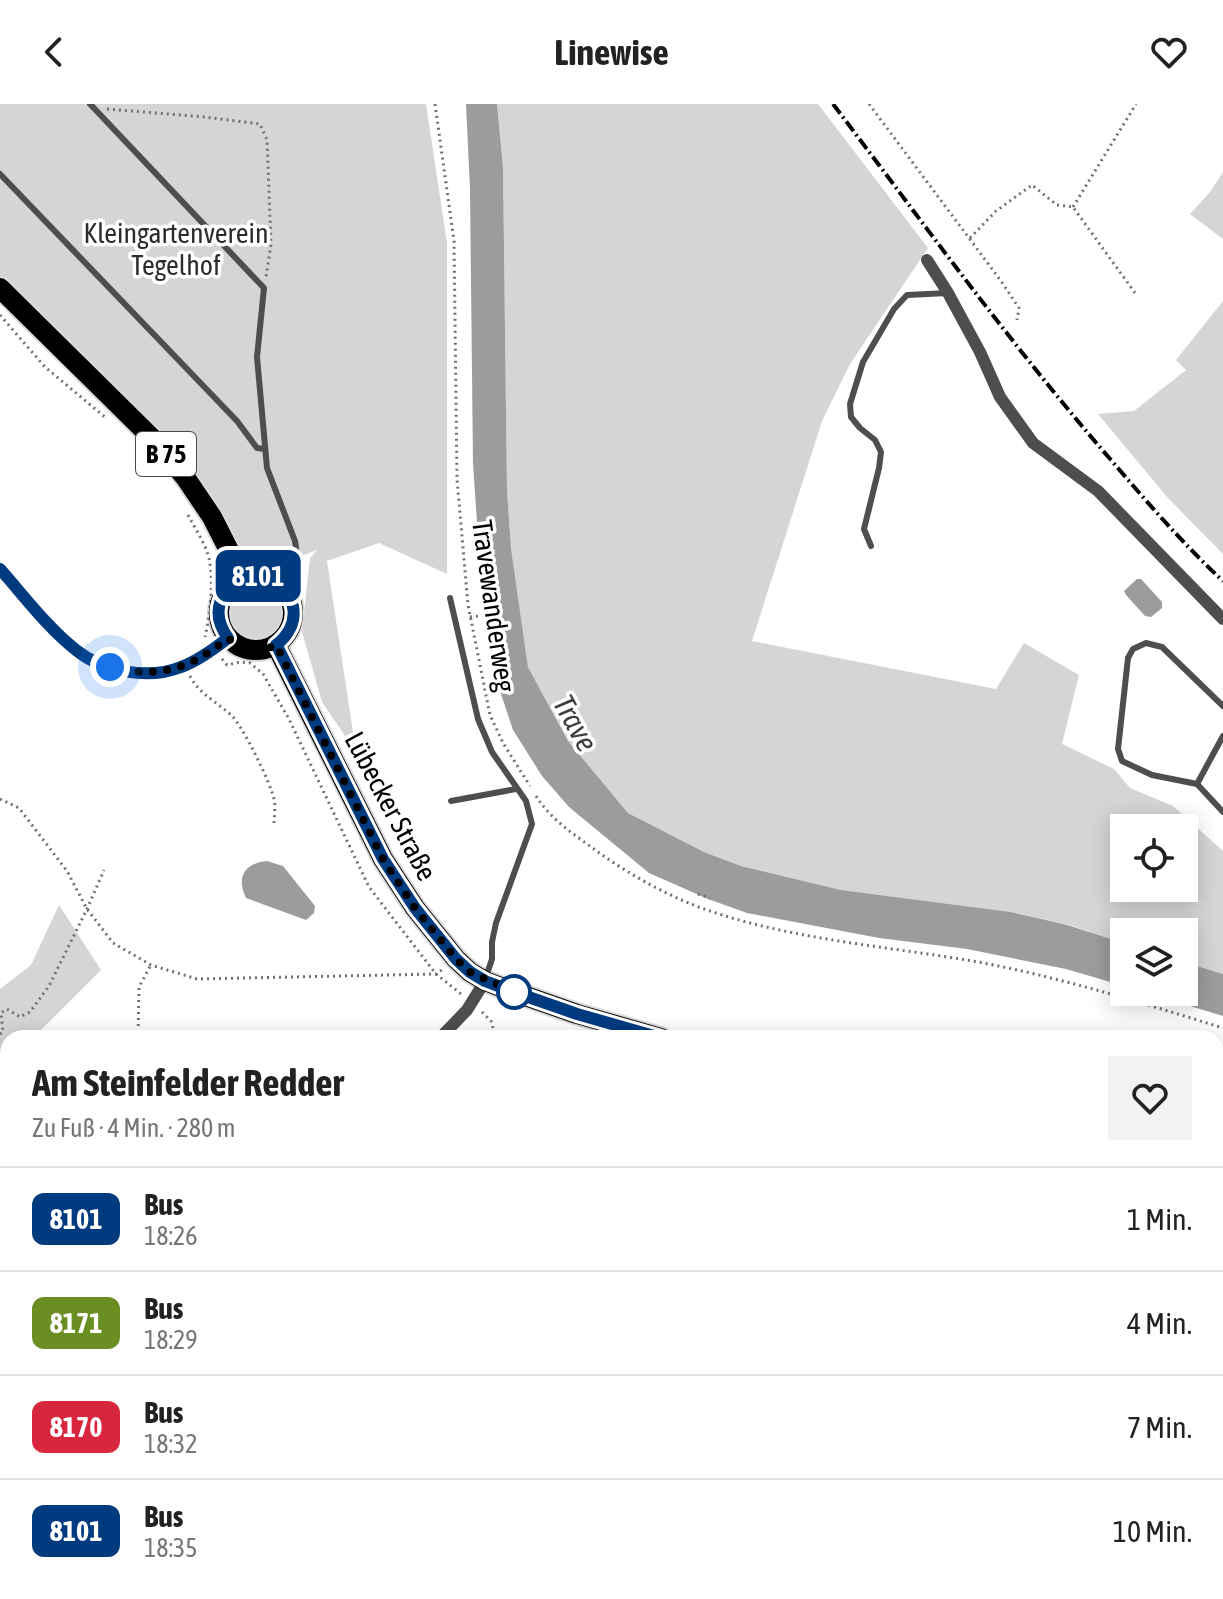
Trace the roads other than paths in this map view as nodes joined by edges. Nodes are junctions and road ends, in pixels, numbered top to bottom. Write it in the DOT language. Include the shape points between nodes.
graph roads {
  1 [pos="90,104"];
  2 [pos="0,174"];
  3 [pos="927,260"];
  4 [pos="0,288"];
  5 [pos="948,293"];
  6 [pos="265,449"];
  7 [pos="871,546"];
  8 [pos="0,568"];
  9 [pos="243,578"];
  10 [pos="282,586"];
  11 [pos="450,598"];
  12 [pos="1223,619"];
  13 [pos="221,643"];
  14 [pos="276,645"];
  15 [pos="1223,706"];
  16 [pos="1223,736"];
  17 [pos="1197,784"];
  18 [pos="516,789"];
  19 [pos="451,801"];
  20 [pos="1223,812"];
  21 [pos="485,981"];
  22 [pos="448,1030"];
  23 [pos="633,1030"];
  1 -- 6 [label="lane" via="264,288 257,357"];
  2 -- 6 [label="lane" via="257,448"];
  3 -- 5 [label="street"];
  4 -- 9 [label="main road, B 75" via="165,453 212,517"];
  5 -- 7 [label="lane" via="907,295 894,309 863,362 850,404 851,417 881,452 864,529"];
  5 -- 12 [label="street" via="1000,397 1033,443 1098,491"];
  6 -- 10 [label="lane" via="298,562"];
  8 -- 13 [label="street" via="79,653 119,670 167,671"];
  9 -- 10 [label="main road" via="265,577"];
  9 -- 13 [label="main road" via="233,583 220,604"];
  10 -- 14 [label="main road" via="294,611 287,635"];
  11 -- 18 [label="lane" via="478,719"];
  13 -- 14 [label="main road" via="252,650"];
  14 -- 21 [label="main road, Lübecker Straße" via="383,859 456,959"];
  15 -- 17 [label="lane" via="1162,647 1146,643 1133,649 1118,749 1122,761 1152,775"];
  16 -- 17 [label="lane"];
  17 -- 20 [label="lane"];
  18 -- 19 [label="lane"];
  18 -- 21 [label="lane" via="526,801 532,824 496,923"];
  21 -- 22 [label="street"];
  21 -- 23 [label="main road, Lübecker Straße"];
}
